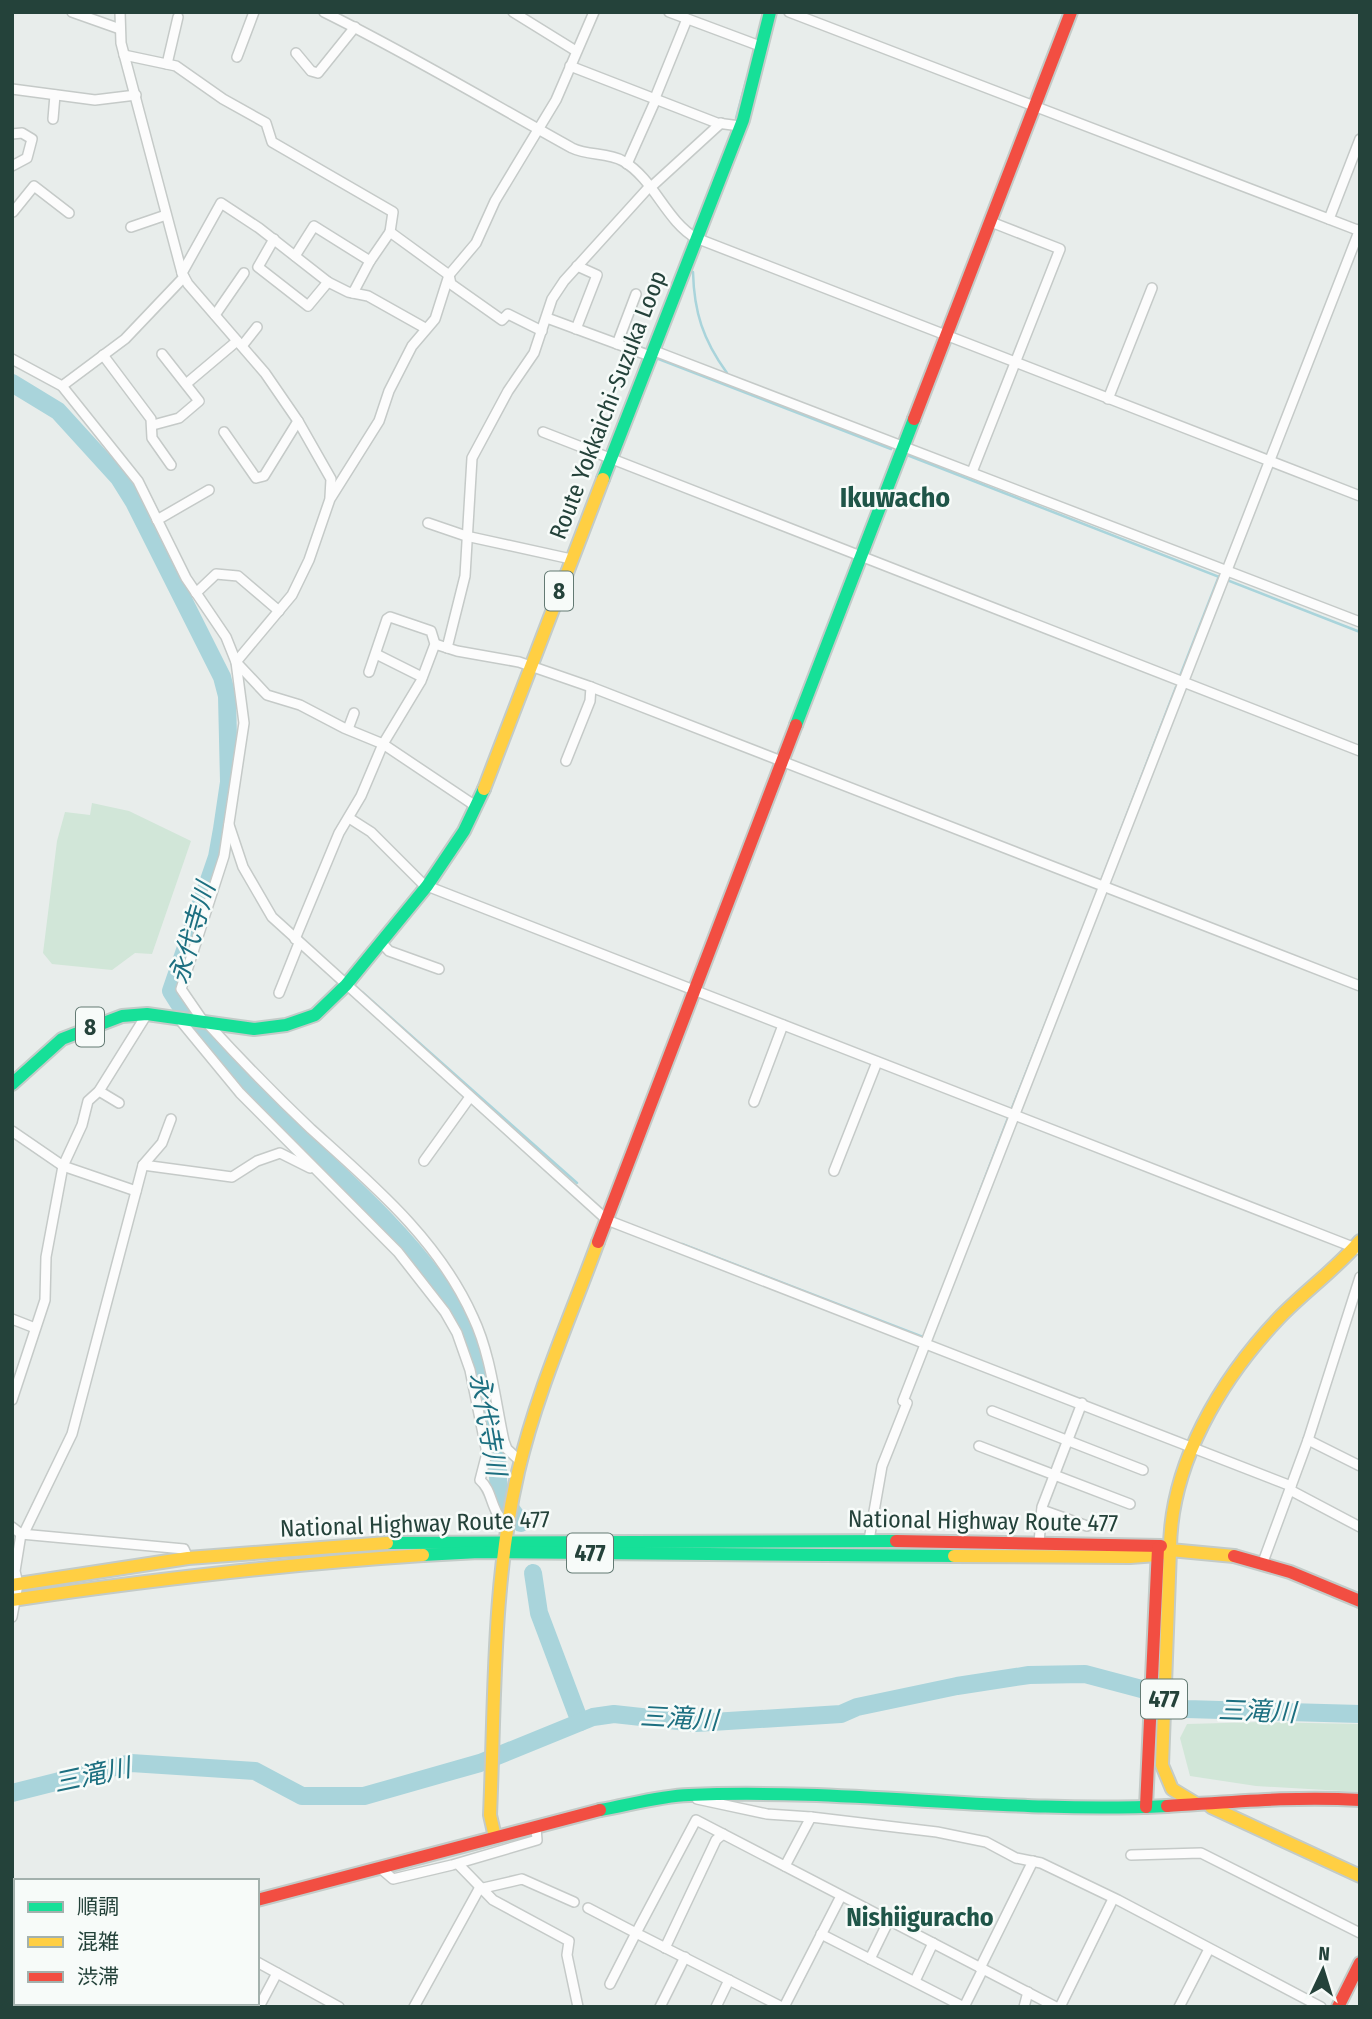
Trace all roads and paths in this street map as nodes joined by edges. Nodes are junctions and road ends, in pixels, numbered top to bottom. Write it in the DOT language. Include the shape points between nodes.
graph roads {
  1 [pos="72,12"];
  2 [pos="120,12"];
  3 [pos="254,12"];
  4 [pos="324,12"];
  5 [pos="513,12"];
  6 [pos="594,12"];
  7 [pos="669,12"];
  8 [pos="698,12"];
  9 [pos="770,12"];
  10 [pos="789,12"];
  11 [pos="1072,12"];
  12 [pos="178,17"];
  13 [pos="692,21"];
  14 [pos="355,27"];
  15 [pos="120,29"];
  16 [pos="760,46"];
  17 [pos="576,51"];
  18 [pos="296,53"];
  19 [pos="124,55"];
  20 [pos="237,57"];
  21 [pos="167,64"];
  22 [pos="570,66"];
  23 [pos="12,89"];
  24 [pos="55,95"];
  25 [pos="136,95"];
  26 [pos="656,98"];
  27 [pos="1035,107"];
  28 [pos="53,119"];
  29 [pos="721,123"];
  30 [pos="740,126"];
  31 [pos="540,129"];
  32 [pos="12,134"];
  33 [pos="1360,139"];
  34 [pos="627,164"];
  35 [pos="12,166"];
  36 [pos="650,186"];
  37 [pos="13,212"];
  38 [pos="69,213"];
  39 [pos="166,215"];
  40 [pos="1329,219"];
  41 [pos="991,222"];
  42 [pos="131,227"];
  43 [pos="1360,230"];
  44 [pos="390,233"];
  45 [pos="696,238"];
  46 [pos="274,239"];
  47 [pos="295,256"];
  48 [pos="370,261"];
  49 [pos="577,266"];
  50 [pos="244,273"];
  51 [pos="183,275"];
  52 [pos="449,275"];
  53 [pos="328,282"];
  54 [pos="1152,288"];
  55 [pos="353,293"];
  56 [pos="636,294"];
  57 [pos="215,315"];
  58 [pos="547,318"];
  59 [pos="257,327"];
  60 [pos="425,328"];
  61 [pos="576,329"];
  62 [pos="542,331"];
  63 [pos="947,336"];
  64 [pos="240,343"];
  65 [pos="617,344"];
  66 [pos="651,353"];
  67 [pos="162,354"];
  68 [pos="103,355"];
  69 [pos="12,359"];
  70 [pos="1016,364"];
  71 [pos="186,384"];
  72 [pos="62,386"];
  73 [pos="1108,399"];
  74 [pos="298,421"];
  75 [pos="153,425"];
  76 [pos="224,432"];
  77 [pos="543,432"];
  78 [pos="904,446"];
  79 [pos="606,458"];
  80 [pos="1269,461"];
  81 [pos="171,465"];
  82 [pos="972,472"];
  83 [pos="209,490"];
  84 [pos="1360,496"];
  85 [pos="330,499"];
  86 [pos="157,520"];
  87 [pos="428,523"];
  88 [pos="466,536"];
  89 [pos="861,557"];
  90 [pos="567,558"];
  91 [pos="1226,571"];
  92 [pos="196,593"];
  93 [pos="279,611"];
  94 [pos="1360,622"];
  95 [pos="435,643"];
  96 [pos="447,648"];
  97 [pos="376,654"];
  98 [pos="236,662"];
  99 [pos="530,665"];
  100 [pos="369,673"];
  101 [pos="422,677"];
  102 [pos="1182,684"];
  103 [pos="591,687"];
  104 [pos="354,713"];
  105 [pos="348,729"];
  106 [pos="383,744"];
  107 [pos="1360,751"];
  108 [pos="566,761"];
  109 [pos="782,761"];
  110 [pos="477,807"];
  111 [pos="349,818"];
  112 [pos="229,825"];
  113 [pos="424,885"];
  114 [pos="1104,886"];
  115 [pos="297,941"];
  116 [pos="381,942"];
  117 [pos="439,970"];
  118 [pos="346,985"];
  119 [pos="1360,986"];
  120 [pos="693,991"];
  121 [pos="279,993"];
  122 [pos="147,1014"];
  123 [pos="194,1020"];
  124 [pos="783,1025"];
  125 [pos="877,1062"];
  126 [pos="12,1084"];
  127 [pos="99,1091"];
  128 [pos="470,1097"];
  129 [pos="754,1102"];
  130 [pos="119,1104"];
  131 [pos="1015,1115"];
  132 [pos="170,1119"];
  133 [pos="12,1131"];
  134 [pos="424,1161"];
  135 [pos="143,1165"];
  136 [pos="63,1166"];
  137 [pos="834,1171"];
  138 [pos="318,1172"];
  139 [pos="136,1191"];
  140 [pos="607,1220"];
  141 [pos="1358,1246"];
  142 [pos="1360,1277"];
  143 [pos="12,1319"];
  144 [pos="36,1328"];
  145 [pos="926,1344"];
  146 [pos="12,1400"];
  147 [pos="1082,1403"];
  148 [pos="992,1411"];
  149 [pos="1308,1440"];
  150 [pos="1067,1441"];
  151 [pos="979,1446"];
  152 [pos="1193,1447"];
  153 [pos="520,1461"];
  154 [pos="1360,1466"];
  155 [pos="1143,1470"];
  156 [pos="1054,1475"];
  157 [pos="1291,1488"];
  158 [pos="1130,1504"];
  159 [pos="1042,1510"];
  160 [pos="508,1523"];
  161 [pos="12,1527"];
  162 [pos="1087,1527"];
  163 [pos="1360,1527"];
  164 [pos="22,1533"];
  165 [pos="869,1540"];
  166 [pos="1039,1543"];
  167 [pos="506,1546"];
  168 [pos="1163,1547"];
  169 [pos="980,1555"];
  170 [pos="188,1558"];
  171 [pos="14,1559"];
  172 [pos="1263,1562"];
  173 [pos="15,1585"];
  174 [pos="1161,1589"];
  175 [pos="14,1600"];
  176 [pos="1360,1601"];
  177 [pos="12,1617"];
  178 [pos="686,1794"];
  179 [pos="1360,1800"];
  180 [pos="1146,1801"];
  181 [pos="1205,1806"];
  182 [pos="811,1817"];
  183 [pos="536,1828"];
  184 [pos="723,1834"];
  185 [pos="495,1838"];
  186 [pos="1131,1855"];
  187 [pos="1034,1861"];
  188 [pos="458,1864"];
  189 [pos="377,1866"];
  190 [pos="785,1866"];
  191 [pos="1360,1875"];
  192 [pos="479,1889"];
  193 [pos="841,1896"];
  194 [pos="259,1899"];
  195 [pos="1113,1899"];
  196 [pos="574,1902"];
  197 [pos="588,1908"];
  198 [pos="889,1920"];
  199 [pos="636,1933"];
  200 [pos="821,1934"];
  201 [pos="1360,1934"];
  202 [pos="933,1944"];
  203 [pos="665,1948"];
  204 [pos="1209,1949"];
  205 [pos="685,1957"];
  206 [pos="870,1959"];
  207 [pos="259,1963"];
  208 [pos="981,1968"];
  209 [pos="277,1973"];
  210 [pos="1358,1973"];
  211 [pos="729,1980"];
  212 [pos="915,1982"];
  213 [pos="610,1984"];
  214 [pos="1028,1993"];
  215 [pos="259,2007"];
  216 [pos="339,2007"];
  217 [pos="414,2007"];
  218 [pos="578,2007"];
  219 [pos="660,2007"];
  220 [pos="716,2007"];
  221 [pos="783,2007"];
  222 [pos="1024,2007"];
  223 [pos="1058,2007"];
  224 [pos="1179,2007"];
  225 [pos="1321,2007"];
  226 [pos="1338,2007"];
  1 -- 15 [label="street"];
  2 -- 15 [label="street"];
  3 -- 20 [label="street"];
  4 -- 14 [label="street"];
  5 -- 17 [label="street"];
  6 -- 17 [label="street"];
  7 -- 13 [label="street"];
  8 -- 13 [label="street"];
  9 -- 16 [label="main road, Route Yokkaichi-Suzuka Loop / 8"];
  10 -- 27 [label="street"];
  11 -- 27 [label="main road"];
  12 -- 21 [label="street"];
  13 -- 16 [label="street"];
  13 -- 26 [label="street"];
  14 -- 18 [label="street" via="318,73"];
  14 -- 31 [label="street"];
  15 -- 19 [label="street"];
  16 -- 30 [label="main road, Route Yokkaichi-Suzuka Loop / 8"];
  17 -- 22 [label="street"];
  19 -- 21 [label="street"];
  19 -- 25 [label="street"];
  21 -- 44 [label="street" via="266,123 272,142 393,212"];
  22 -- 26 [label="street"];
  22 -- 31 [label="street"];
  23 -- 24 [label="street"];
  24 -- 25 [label="street" via="95,100"];
  24 -- 28 [label="street"];
  25 -- 39 [label="street"];
  26 -- 29 [label="street"];
  26 -- 34 [label="street"];
  27 -- 40 [label="street"];
  27 -- 41 [label="main road"];
  29 -- 30 [label="street"];
  29 -- 36 [label="street"];
  30 -- 45 [label="main road, Route Yokkaichi-Suzuka Loop / 8"];
  31 -- 34 [label="street" via="577,150"];
  31 -- 52 [label="street" via="495,201 476,243"];
  32 -- 35 [label="street" via="32,139 27,158"];
  33 -- 40 [label="street"];
  34 -- 36 [label="street"];
  36 -- 45 [label="street" via="686,233"];
  36 -- 49 [label="street"];
  37 -- 38 [label="street" via="34,186"];
  39 -- 42 [label="street"];
  39 -- 51 [label="street"];
  40 -- 43 [label="street"];
  41 -- 63 [label="main road"];
  41 -- 70 [label="street" via="1060,249"];
  43 -- 80 [label="street"];
  44 -- 48 [label="street"];
  44 -- 52 [label="street"];
  45 -- 63 [label="street"];
  45 -- 66 [label="main road, Route Yokkaichi-Suzuka Loop / 8"];
  46 -- 47 [label="street"];
  46 -- 51 [label="street" via="221,203"];
  46 -- 53 [label="street" via="258,267 309,306"];
  47 -- 48 [label="street" via="314,226"];
  47 -- 53 [label="street"];
  48 -- 55 [label="street"];
  49 -- 58 [label="street" via="552,299"];
  49 -- 61 [label="street" via="597,275"];
  50 -- 57 [label="street"];
  51 -- 57 [label="street"];
  51 -- 68 [label="street" via="125,340"];
  52 -- 60 [label="street" via="435,319"];
  52 -- 62 [label="street" via="451,284 502,320 508,314"];
  53 -- 55 [label="street"];
  54 -- 73 [label="street"];
  55 -- 60 [label="street" via="368,296"];
  56 -- 65 [label="street"];
  57 -- 64 [label="street"];
  58 -- 61 [label="street"];
  58 -- 62 [label="street"];
  59 -- 64 [label="street"];
  60 -- 85 [label="street" via="397,372 379,421"];
  61 -- 65 [label="street"];
  62 -- 88 [label="street" via="534,353 472,458"];
  63 -- 70 [label="street"];
  63 -- 78 [label="main road"];
  64 -- 71 [label="street"];
  64 -- 74 [label="street"];
  65 -- 66 [label="street"];
  66 -- 78 [label="street"];
  66 -- 79 [label="main road, Route Yokkaichi-Suzuka Loop / 8"];
  67 -- 71 [label="street"];
  68 -- 72 [label="street"];
  68 -- 75 [label="street"];
  69 -- 72 [label="street"];
  70 -- 73 [label="street"];
  70 -- 82 [label="street"];
  71 -- 75 [label="street" via="199,401 179,418"];
  72 -- 86 [label="street" via="138,481"];
  73 -- 80 [label="street"];
  74 -- 76 [label="street" via="264,477 256,478"];
  74 -- 85 [label="street" via="331,479"];
  75 -- 81 [label="street" via="152,438"];
  77 -- 79 [label="street"];
  78 -- 82 [label="street"];
  78 -- 89 [label="main road"];
  79 -- 89 [label="street"];
  79 -- 90 [label="main road, Route Yokkaichi-Suzuka Loop / 8"];
  80 -- 84 [label="street"];
  80 -- 91 [label="street"];
  82 -- 91 [label="street"];
  83 -- 86 [label="street"];
  85 -- 93 [label="street" via="309,560"];
  86 -- 92 [label="street"];
  87 -- 88 [label="street"];
  88 -- 90 [label="street"];
  88 -- 96 [label="street" via="461,602"];
  89 -- 102 [label="street"];
  89 -- 109 [label="main road"];
  90 -- 99 [label="main road, Route Yokkaichi-Suzuka Loop / 8"];
  91 -- 94 [label="street"];
  91 -- 102 [label="street"];
  92 -- 93 [label="street" via="216,574 235,575"];
  92 -- 98 [label="street" via="226,637"];
  93 -- 98 [label="street"];
  95 -- 96 [label="street"];
  95 -- 97 [label="street" via="431,631 390,617"];
  95 -- 101 [label="street"];
  96 -- 99 [label="street"];
  97 -- 100 [label="street"];
  97 -- 101 [label="street"];
  98 -- 105 [label="street" via="267,695 300,705"];
  98 -- 112 [label="street" via="244,723"];
  99 -- 103 [label="street"];
  99 -- 110 [label="main road, Route Yokkaichi-Suzuka Loop / 8"];
  101 -- 106 [label="street"];
  102 -- 107 [label="street"];
  102 -- 114 [label="street"];
  103 -- 108 [label="street" via="590,701"];
  103 -- 109 [label="street"];
  104 -- 105 [label="street"];
  105 -- 106 [label="street"];
  106 -- 110 [label="street"];
  106 -- 111 [label="street"];
  109 -- 114 [label="street"];
  109 -- 120 [label="main road"];
  110 -- 113 [label="main road, Route Yokkaichi-Suzuka Loop / 8"];
  111 -- 113 [label="street" via="371,832"];
  111 -- 115 [label="street" via="330,852"];
  112 -- 115 [label="street" via="243,867 260,898"];
  112 -- 123 [label="street" via="215,886 181,989"];
  113 -- 116 [label="main road, Route Yokkaichi-Suzuka Loop / 8"];
  113 -- 120 [label="street"];
  114 -- 119 [label="street"];
  114 -- 131 [label="street"];
  115 -- 118 [label="street"];
  115 -- 121 [label="street"];
  116 -- 117 [label="street" via="389,951"];
  116 -- 118 [label="main road, Route Yokkaichi-Suzuka Loop / 8"];
  118 -- 123 [label="main road, Route Yokkaichi-Suzuka Loop / 8" via="315,1015 299,1021 254,1029"];
  118 -- 128 [label="street"];
  120 -- 124 [label="street"];
  120 -- 140 [label="main road"];
  122 -- 123 [label="main road, Route Yokkaichi-Suzuka Loop / 8"];
  122 -- 126 [label="main road, Route Yokkaichi-Suzuka Loop / 8" via="122,1016 62,1039"];
  122 -- 127 [label="street"];
  123 -- 138 [label="street" via="240,1093"];
  123 -- 153 [label="street" via="364,1174 435,1255 479,1331 504,1441"];
  124 -- 125 [label="street"];
  124 -- 129 [label="street"];
  125 -- 131 [label="street"];
  125 -- 137 [label="street"];
  127 -- 130 [label="street"];
  127 -- 136 [label="street" via="88,1101"];
  128 -- 134 [label="street"];
  128 -- 140 [label="street"];
  131 -- 141 [label="street"];
  131 -- 145 [label="street"];
  132 -- 135 [label="street" via="162,1143"];
  133 -- 136 [label="street"];
  135 -- 138 [label="street" via="232,1177 280,1153"];
  135 -- 139 [label="street"];
  136 -- 139 [label="street"];
  136 -- 144 [label="street" via="46,1257 45,1300"];
  138 -- 160 [label="street" via="408,1264 457,1333 470,1370 487,1454 480,1480 495,1515"];
  139 -- 164 [label="street" via="72,1434"];
  140 -- 145 [label="street"];
  140 -- 153 [label="main road"];
  141 -- 152 [label="main road" via="1277,1320 1215,1403"];
  142 -- 149 [label="street"];
  143 -- 144 [label="street"];
  144 -- 146 [label="street"];
  145 -- 147 [label="street"];
  145 -- 165 [label="street" via="882,1466"];
  147 -- 150 [label="street"];
  147 -- 152 [label="street"];
  148 -- 150 [label="street"];
  149 -- 154 [label="street"];
  149 -- 157 [label="street"];
  150 -- 155 [label="street"];
  150 -- 156 [label="street"];
  151 -- 156 [label="street"];
  152 -- 157 [label="street"];
  152 -- 168 [label="main road"];
  153 -- 160 [label="main road"];
  156 -- 158 [label="street"];
  156 -- 159 [label="street"];
  157 -- 163 [label="street"];
  157 -- 172 [label="street"];
  159 -- 162 [label="street"];
  159 -- 166 [label="street"];
  160 -- 167 [label="main road"];
  161 -- 164 [label="street"];
  164 -- 170 [label="street" via="184,1549"];
  164 -- 171 [label="street"];
  165 -- 166 [label="main road, National Highway Route 477 / 477"];
  165 -- 167 [label="main road, National Highway Route 477 / 477"];
  165 -- 169 [label="main road" via="880,1549"];
  166 -- 168 [label="main road, National Highway Route 477 / 477"];
  167 -- 169 [label="main road, National Highway Route 477 / 477"];
  167 -- 170 [label="main road, National Highway Route 477 / 477" via="396,1542"];
  167 -- 175 [label="main road, National Highway Route 477 / 477" via="272,1565"];
  167 -- 185 [label="main road" via="490,1815"];
  168 -- 169 [label="main road, National Highway Route 477 / 477"];
  168 -- 172 [label="main road" via="1214,1550"];
  168 -- 174 [label="main road, 477"];
  170 -- 173 [label="main road, National Highway Route 477 / 477"];
  171 -- 173 [label="street"];
  172 -- 176 [label="main road"];
  173 -- 175 [label="street"];
  174 -- 180 [label="main road, 477"];
  174 -- 181 [label="main road, 477" via="1165,1783 1183,1798"];
  175 -- 177 [label="street"];
  178 -- 180 [label="main road" via="1053,1808"];
  178 -- 182 [label="street" via="743,1810"];
  178 -- 183 [label="main road" via="594,1811"];
  179 -- 181 [label="main road" via="1284,1797"];
  180 -- 181 [label="main road"];
  181 -- 191 [label="main road"];
  182 -- 187 [label="street" via="968,1837"];
  182 -- 190 [label="street"];
  183 -- 185 [label="main road"];
  183 -- 188 [label="street" via="537,1840"];
  184 -- 190 [label="street"];
  184 -- 199 [label="street" via="696,1820"];
  184 -- 203 [label="street" via="716,1840"];
  185 -- 189 [label="main road"];
  186 -- 201 [label="street" via="1201,1853"];
  187 -- 195 [label="street"];
  187 -- 208 [label="street"];
  188 -- 189 [label="street" via="393,1879"];
  188 -- 192 [label="street"];
  189 -- 194 [label="main road"];
  190 -- 193 [label="street"];
  192 -- 196 [label="street" via="522,1879"];
  192 -- 217 [label="street"];
  192 -- 218 [label="street" via="569,1941"];
  193 -- 198 [label="street"];
  193 -- 200 [label="street"];
  195 -- 204 [label="street"];
  195 -- 223 [label="street"];
  197 -- 199 [label="street"];
  198 -- 202 [label="street"];
  198 -- 206 [label="street"];
  199 -- 203 [label="street"];
  199 -- 213 [label="street"];
  200 -- 206 [label="street"];
  200 -- 221 [label="street"];
  202 -- 208 [label="street"];
  202 -- 212 [label="street"];
  203 -- 205 [label="street"];
  204 -- 224 [label="street"];
  204 -- 225 [label="street"];
  205 -- 211 [label="street"];
  205 -- 219 [label="street"];
  206 -- 212 [label="street"];
  207 -- 209 [label="street"];
  208 -- 212 [label="street" via="964,2007"];
  208 -- 214 [label="street"];
  209 -- 215 [label="street"];
  209 -- 216 [label="street"];
  210 -- 226 [label="main road"];
  211 -- 220 [label="street"];
  211 -- 221 [label="street"];
  214 -- 222 [label="street"];
  214 -- 223 [label="street"];
}
